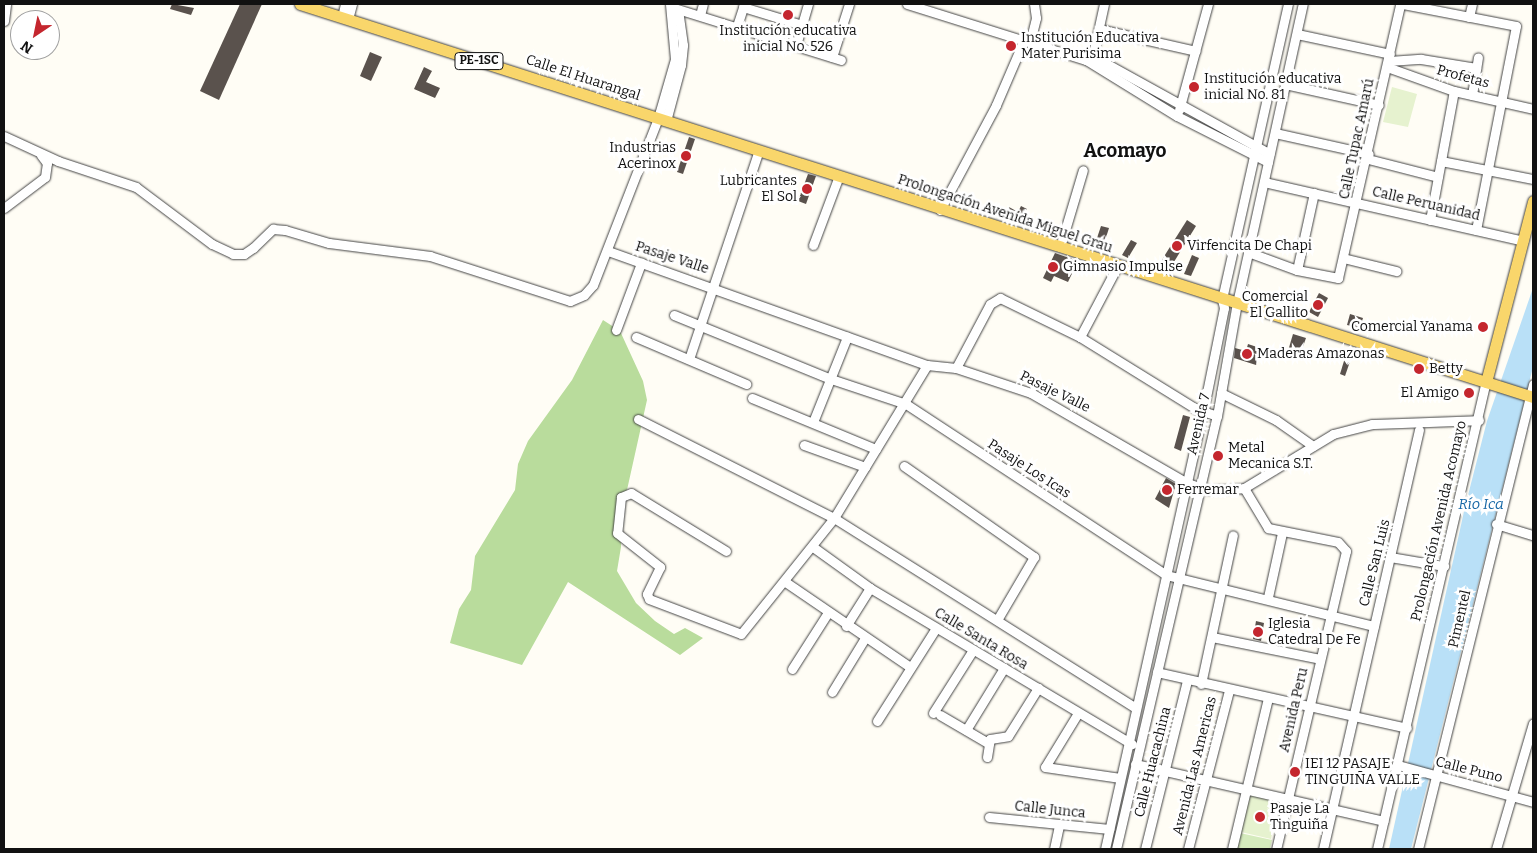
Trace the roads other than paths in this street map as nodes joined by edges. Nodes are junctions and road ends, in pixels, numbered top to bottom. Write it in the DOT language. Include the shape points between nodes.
graph roads {
  1 [pos="6,4"];
  2 [pos="300,4"];
  3 [pos="346,4"];
  4 [pos="352,4"];
  5 [pos="703,4"];
  6 [pos="808,4"];
  7 [pos="849,4"];
  8 [pos="907,4"];
  9 [pos="1034,4"];
  10 [pos="1104,4"];
  11 [pos="1208,4"];
  12 [pos="1288,4"];
  13 [pos="1303,4"];
  14 [pos="1401,4"];
  15 [pos="1472,4"];
  16 [pos="743,5"];
  17 [pos="674,6"];
  18 [pos="700,15"];
  19 [pos="1469,17"];
  20 [pos="345,18"];
  21 [pos="4,20"];
  22 [pos="802,25"];
  23 [pos="737,26"];
  24 [pos="1099,29"];
  25 [pos="1297,34"];
  26 [pos="1027,41"];
  27 [pos="796,45"];
  28 [pos="1196,51"];
  29 [pos="1478,57"];
  30 [pos="1089,59"];
  31 [pos="1389,61"];
  32 [pos="1476,68"];
  33 [pos="1286,84"];
  34 [pos="1454,91"];
  35 [pos="1472,95"];
  36 [pos="1501,102"];
  37 [pos="1379,105"];
  38 [pos="1180,106"];
  39 [pos="1533,109"];
  40 [pos="1177,116"];
  41 [pos="662,119"];
  42 [pos="1275,133"];
  43 [pos="4,136"];
  44 [pos="759,150"];
  45 [pos="1254,151"];
  46 [pos="39,153"];
  47 [pos="1368,156"];
  48 [pos="1269,158"];
  49 [pos="1441,161"];
  50 [pos="1083,170"];
  51 [pos="1488,170"];
  52 [pos="839,176"];
  53 [pos="1438,177"];
  54 [pos="1533,179"];
  55 [pos="1264,182"];
  56 [pos="1314,193"];
  57 [pos="1533,201"];
  58 [pos="1358,203"];
  59 [pos="4,208"];
  60 [pos="940,210"];
  61 [pos="1430,220"];
  62 [pos="1476,230"];
  63 [pos="1523,241"];
  64 [pos="813,245"];
  65 [pos="1060,248"];
  66 [pos="608,251"];
  67 [pos="1248,252"];
  68 [pos="1344,258"];
  69 [pos="641,263"];
  70 [pos="1118,265"];
  71 [pos="1297,270"];
  72 [pos="1396,271"];
  73 [pos="716,287"];
  74 [pos="1222,299"];
  75 [pos="1237,303"];
  76 [pos="674,315"];
  77 [pos="701,326"];
  78 [pos="616,330"];
  79 [pos="636,337"];
  80 [pos="847,337"];
  81 [pos="1080,337"];
  82 [pos="689,359"];
  83 [pos="927,365"];
  84 [pos="956,368"];
  85 [pos="831,379"];
  86 [pos="746,384"];
  87 [pos="1491,384"];
  88 [pos="1533,384"];
  89 [pos="1221,393"];
  90 [pos="1530,396"];
  91 [pos="752,398"];
  92 [pos="906,404"];
  93 [pos="1203,412"];
  94 [pos="1216,416"];
  95 [pos="638,419"];
  96 [pos="1479,420"];
  97 [pos="813,422"];
  98 [pos="1418,430"];
  99 [pos="804,445"];
  100 [pos="1313,446"];
  101 [pos="876,449"];
  102 [pos="904,466"];
  103 [pos="865,467"];
  104 [pos="1187,483"];
  105 [pos="1198,487"];
  106 [pos="1244,488"];
  107 [pos="834,518"];
  108 [pos="1496,524"];
  109 [pos="1282,533"];
  110 [pos="1233,535"];
  111 [pos="1533,535"];
  112 [pos="813,547"];
  113 [pos="726,551"];
  114 [pos="1390,557"];
  115 [pos="1444,566"];
  116 [pos="1166,576"];
  117 [pos="1178,579"];
  118 [pos="784,581"];
  119 [pos="870,588"];
  120 [pos="1222,588"];
  121 [pos="1268,597"];
  122 [pos="827,614"];
  123 [pos="1332,614"];
  124 [pos="997,620"];
  125 [pos="846,626"];
  126 [pos="1374,626"];
  127 [pos="936,628"];
  128 [pos="1212,637"];
  129 [pos="865,638"];
  130 [pos="973,650"];
  131 [pos="1320,659"];
  132 [pos="910,667"];
  133 [pos="1004,668"];
  134 [pos="792,669"];
  135 [pos="1157,672"];
  136 [pos="1187,681"];
  137 [pos="1201,684"];
  138 [pos="1038,688"];
  139 [pos="1229,690"];
  140 [pos="832,692"];
  141 [pos="1268,698"];
  142 [pos="1309,705"];
  143 [pos="1134,707"];
  144 [pos="1078,713"];
  145 [pos="1356,714"];
  146 [pos="877,721"];
  147 [pos="1533,723"];
  148 [pos="1407,728"];
  149 [pos="966,730"];
  150 [pos="1128,742"];
  151 [pos="988,743"];
  152 [pos="1139,747"];
  153 [pos="987,757"];
  154 [pos="1136,764"];
  155 [pos="1401,766"];
  156 [pos="1164,769"];
  157 [pos="1433,775"];
  158 [pos="1206,777"];
  159 [pos="1120,778"];
  160 [pos="1246,787"];
  161 [pos="1511,795"];
  162 [pos="1288,796"];
  163 [pos="1533,802"];
  164 [pos="1333,808"];
  165 [pos="989,817"];
  166 [pos="1384,821"];
  167 [pos="1060,826"];
  168 [pos="1109,829"];
  169 [pos="1054,849"];
  170 [pos="1105,849"];
  171 [pos="1116,849"];
  172 [pos="1146,849"];
  173 [pos="1188,849"];
  174 [pos="1232,849"];
  175 [pos="1276,849"];
  176 [pos="1323,849"];
  177 [pos="1377,849"];
  178 [pos="1418,849"];
  179 [pos="1496,849"];
  1 -- 21 [label="street"];
  2 -- 20 [label="main road, Calle El Huarangal / PE-1SC"];
  3 -- 20 [label="street"];
  4 -- 20 [label="street"];
  5 -- 18 [label="street"];
  6 -- 22 [label="street"];
  7 -- 27 [label="street" via="837,58"];
  8 -- 26 [label="street"];
  9 -- 26 [label="street" via="1036,18"];
  10 -- 24 [label="street"];
  11 -- 28 [label="street"];
  12 -- 45 [label="street, Avenida 7"];
  13 -- 25 [label="street, Avenida 7"];
  14 -- 19 [label="street"];
  14 -- 31 [label="street, Calle Tupac Amarú"];
  15 -- 19 [label="street"];
  16 -- 22 [label="street"];
  16 -- 23 [label="street"];
  17 -- 18 [label="street"];
  17 -- 41 [label="street" via="675,59"];
  18 -- 23 [label="street"];
  19 -- 36 [label="street" via="1516,26"];
  20 -- 41 [label="main road, Calle El Huarangal / PE-1SC"];
  22 -- 27 [label="street"];
  23 -- 27 [label="street"];
  24 -- 28 [label="street"];
  24 -- 30 [label="street"];
  25 -- 31 [label="street, Profetas"];
  25 -- 33 [label="street, Avenida 7"];
  26 -- 30 [label="street"];
  26 -- 60 [label="street"];
  28 -- 38 [label="street"];
  29 -- 32 [label="street"];
  30 -- 38 [label="street"];
  30 -- 40 [label="street"];
  31 -- 32 [label="street" via="1421,59"];
  31 -- 34 [label="street, Profetas"];
  31 -- 37 [label="street, Calle Tupac Amarú"];
  32 -- 35 [label="street"];
  33 -- 37 [label="street"];
  33 -- 42 [label="street, Avenida 7"];
  34 -- 35 [label="street, Profetas"];
  34 -- 49 [label="street"];
  35 -- 36 [label="street, Profetas"];
  36 -- 39 [label="street, Profetas"];
  36 -- 51 [label="street"];
  37 -- 47 [label="street, Calle Tupac Amarú"];
  38 -- 40 [label="street"];
  38 -- 45 [label="street"];
  40 -- 45 [label="street"];
  41 -- 44 [label="main road, Prolongación Avenida Miguel Grau / PE-1SC"];
  41 -- 66 [label="street"];
  42 -- 47 [label="street"];
  42 -- 48 [label="street, Avenida 7"];
  43 -- 46 [label="street"];
  44 -- 52 [label="main road, Prolongación Avenida Miguel Grau / PE-1SC"];
  44 -- 73 [label="street"];
  45 -- 48 [label="street"];
  45 -- 74 [label="street, Avenida 7"];
  46 -- 59 [label="street" via="47,163 45,177"];
  46 -- 66 [label="street" via="136,187 212,244 233,254 244,254 273,229 285,230 329,243 430,256 570,301 584,296 593,285"];
  47 -- 53 [label="street"];
  47 -- 58 [label="street, Calle Tupac Amarú"];
  48 -- 55 [label="street, Avenida 7"];
  49 -- 51 [label="street"];
  49 -- 53 [label="street"];
  50 -- 65 [label="street"];
  51 -- 54 [label="street"];
  51 -- 62 [label="street"];
  52 -- 60 [label="main road, Prolongación Avenida Miguel Grau / PE-1SC"];
  52 -- 64 [label="street"];
  53 -- 61 [label="street"];
  55 -- 56 [label="street, Calle Peruanidad"];
  55 -- 67 [label="street, Avenida 7"];
  56 -- 58 [label="street, Calle Peruanidad"];
  56 -- 71 [label="street"];
  57 -- 63 [label="main road, Prolongación Avenida Acomayo"];
  58 -- 61 [label="street, Calle Peruanidad"];
  58 -- 68 [label="street, Calle Tupac Amarú"];
  60 -- 65 [label="main road, Prolongación Avenida Miguel Grau / PE-1SC"];
  61 -- 62 [label="street, Calle Peruanidad"];
  62 -- 63 [label="street, Calle Peruanidad"];
  63 -- 87 [label="main road, Prolongación Avenida Acomayo"];
  65 -- 70 [label="main road, Prolongación Avenida Miguel Grau / PE-1SC"];
  66 -- 69 [label="street, Pasaje Valle"];
  67 -- 71 [label="street"];
  67 -- 75 [label="street, Avenida 7"];
  68 -- 71 [label="street, Calle Tupac Amarú" via="1337,280"];
  68 -- 72 [label="street"];
  69 -- 73 [label="street, Pasaje Valle"];
  69 -- 78 [label="street"];
  70 -- 74 [label="main road, Prolongación Avenida Miguel Grau / PE-1SC"];
  70 -- 81 [label="street"];
  73 -- 77 [label="street"];
  73 -- 80 [label="street, Pasaje Valle"];
  74 -- 75 [label="main road, Prolongación Avenida Miguel Grau / PE-1SC"];
  74 -- 93 [label="street, Avenida 7" via="1224,308"];
  75 -- 87 [label="main road, Prolongación Avenida Miguel Grau / PE-1SC"];
  75 -- 89 [label="street, Avenida 7"];
  76 -- 77 [label="street, Pasaje Los Icas"];
  77 -- 82 [label="street"];
  77 -- 85 [label="street, Pasaje Los Icas"];
  79 -- 82 [label="street"];
  80 -- 83 [label="street, Pasaje Valle"];
  80 -- 85 [label="street"];
  81 -- 84 [label="street" via="997,298 990,304"];
  81 -- 93 [label="street"];
  82 -- 86 [label="street"];
  83 -- 84 [label="street, Pasaje Valle"];
  83 -- 92 [label="street"];
  84 -- 104 [label="street, Pasaje Valle" via="1031,393"];
  85 -- 92 [label="street, Pasaje Los Icas"];
  85 -- 97 [label="street"];
  87 -- 90 [label="main road, Prolongación Avenida Miguel Grau"];
  87 -- 96 [label="street, Prolongación Avenida Acomayo"];
  88 -- 90 [label="street, Pimentel"];
  89 -- 94 [label="street, Avenida 7"];
  89 -- 100 [label="street" via="1276,420"];
  90 -- 108 [label="street, Pimentel"];
  91 -- 97 [label="street"];
  92 -- 101 [label="street"];
  92 -- 116 [label="street, Pasaje Los Icas"];
  93 -- 94 [label="street"];
  93 -- 104 [label="street, Avenida 7"];
  94 -- 105 [label="street, Avenida 7"];
  95 -- 107 [label="street"];
  96 -- 100 [label="street, Pasaje Valle" via="1372,424 1333,434"];
  96 -- 115 [label="street, Prolongación Avenida Acomayo"];
  97 -- 101 [label="street"];
  98 -- 114 [label="street, Calle San Luis"];
  99 -- 103 [label="street"];
  100 -- 106 [label="street, Pasaje Valle"];
  101 -- 103 [label="street"];
  102 -- 124 [label="street" via="1034,557"];
  103 -- 107 [label="street"];
  104 -- 105 [label="street, Pasaje Valle"];
  104 -- 116 [label="street, Avenida 7"];
  105 -- 106 [label="street, Pasaje Valle" via="1219,491"];
  105 -- 117 [label="street, Avenida 7"];
  106 -- 109 [label="street" via="1265,525"];
  107 -- 112 [label="street"];
  107 -- 124 [label="street"];
  108 -- 111 [label="street"];
  108 -- 157 [label="street, Pimentel"];
  109 -- 121 [label="street"];
  109 -- 123 [label="street, Avenida Peru" via="1338,542 1345,548"];
  110 -- 120 [label="street"];
  112 -- 118 [label="street"];
  112 -- 119 [label="street, Calle Santa Rosa"];
  113 -- 118 [label="street" via="631,493 621,497 617,533 660,567 647,594 652,600 741,634"];
  114 -- 115 [label="street"];
  114 -- 126 [label="street, Calle San Luis"];
  115 -- 148 [label="street, Prolongación Avenida Acomayo"];
  116 -- 117 [label="street, Pasaje Los Icas"];
  116 -- 143 [label="street, Avenida 7"];
  117 -- 120 [label="street, Pasaje Los Icas"];
  117 -- 135 [label="street, Avenida 7"];
  118 -- 122 [label="street"];
  119 -- 125 [label="street"];
  119 -- 127 [label="street, Calle Santa Rosa"];
  120 -- 121 [label="street, Pasaje Los Icas"];
  120 -- 128 [label="street"];
  121 -- 123 [label="street, Pasaje Los Icas"];
  122 -- 125 [label="street"];
  122 -- 134 [label="street"];
  123 -- 126 [label="street, Pasaje Los Icas"];
  123 -- 131 [label="street, Avenida Peru"];
  124 -- 143 [label="street"];
  125 -- 129 [label="street"];
  126 -- 145 [label="street, Calle San Luis"];
  127 -- 130 [label="street, Calle Santa Rosa"];
  127 -- 132 [label="street"];
  128 -- 131 [label="street"];
  128 -- 137 [label="street"];
  129 -- 132 [label="street"];
  129 -- 140 [label="street"];
  130 -- 133 [label="street, Calle Santa Rosa"];
  130 -- 149 [label="street" via="937,714"];
  131 -- 142 [label="street, Avenida Peru"];
  132 -- 146 [label="street"];
  133 -- 138 [label="street, Calle Santa Rosa"];
  133 -- 149 [label="street"];
  135 -- 136 [label="street"];
  135 -- 152 [label="street, Avenida 7"];
  136 -- 137 [label="street"];
  136 -- 156 [label="street, Calle Huacachina"];
  137 -- 139 [label="street"];
  138 -- 144 [label="street, Calle Santa Rosa"];
  138 -- 151 [label="street" via="1010,734 993,736"];
  139 -- 141 [label="street"];
  139 -- 158 [label="street, Avenida Las Americas"];
  141 -- 142 [label="street"];
  141 -- 160 [label="street"];
  142 -- 145 [label="street"];
  142 -- 162 [label="street, Avenida Peru"];
  143 -- 150 [label="street, Avenida 7"];
  144 -- 150 [label="street, Calle Santa Rosa"];
  144 -- 159 [label="street" via="1045,767"];
  145 -- 148 [label="street"];
  145 -- 164 [label="street, Calle San Luis"];
  147 -- 161 [label="street"];
  148 -- 155 [label="street, Prolongación Avenida Acomayo"];
  149 -- 151 [label="street"];
  150 -- 152 [label="street, Calle Santa Rosa"];
  150 -- 159 [label="street, Avenida 7"];
  151 -- 153 [label="street"];
  152 -- 154 [label="street, Avenida 7"];
  154 -- 156 [label="street"];
  154 -- 171 [label="street, Avenida 7"];
  155 -- 157 [label="street, Calle Puno"];
  155 -- 166 [label="street, Prolongación Avenida Acomayo"];
  156 -- 158 [label="street"];
  156 -- 172 [label="street, Calle Huacachina"];
  157 -- 161 [label="street, Calle Puno"];
  157 -- 178 [label="street, Pimentel"];
  158 -- 160 [label="street"];
  158 -- 173 [label="street, Avenida Las Americas"];
  159 -- 168 [label="street, Avenida 7"];
  160 -- 162 [label="street"];
  160 -- 174 [label="street"];
  161 -- 163 [label="street, Calle Puno"];
  161 -- 179 [label="street"];
  162 -- 164 [label="street"];
  162 -- 175 [label="street, Avenida Peru"];
  164 -- 166 [label="street"];
  164 -- 176 [label="street, Calle San Luis"];
  165 -- 167 [label="street, Calle Junca"];
  166 -- 177 [label="street, Prolongación Avenida Acomayo"];
  167 -- 168 [label="street, Calle Junca"];
  167 -- 169 [label="street"];
  168 -- 170 [label="street, Avenida 7"];
}
